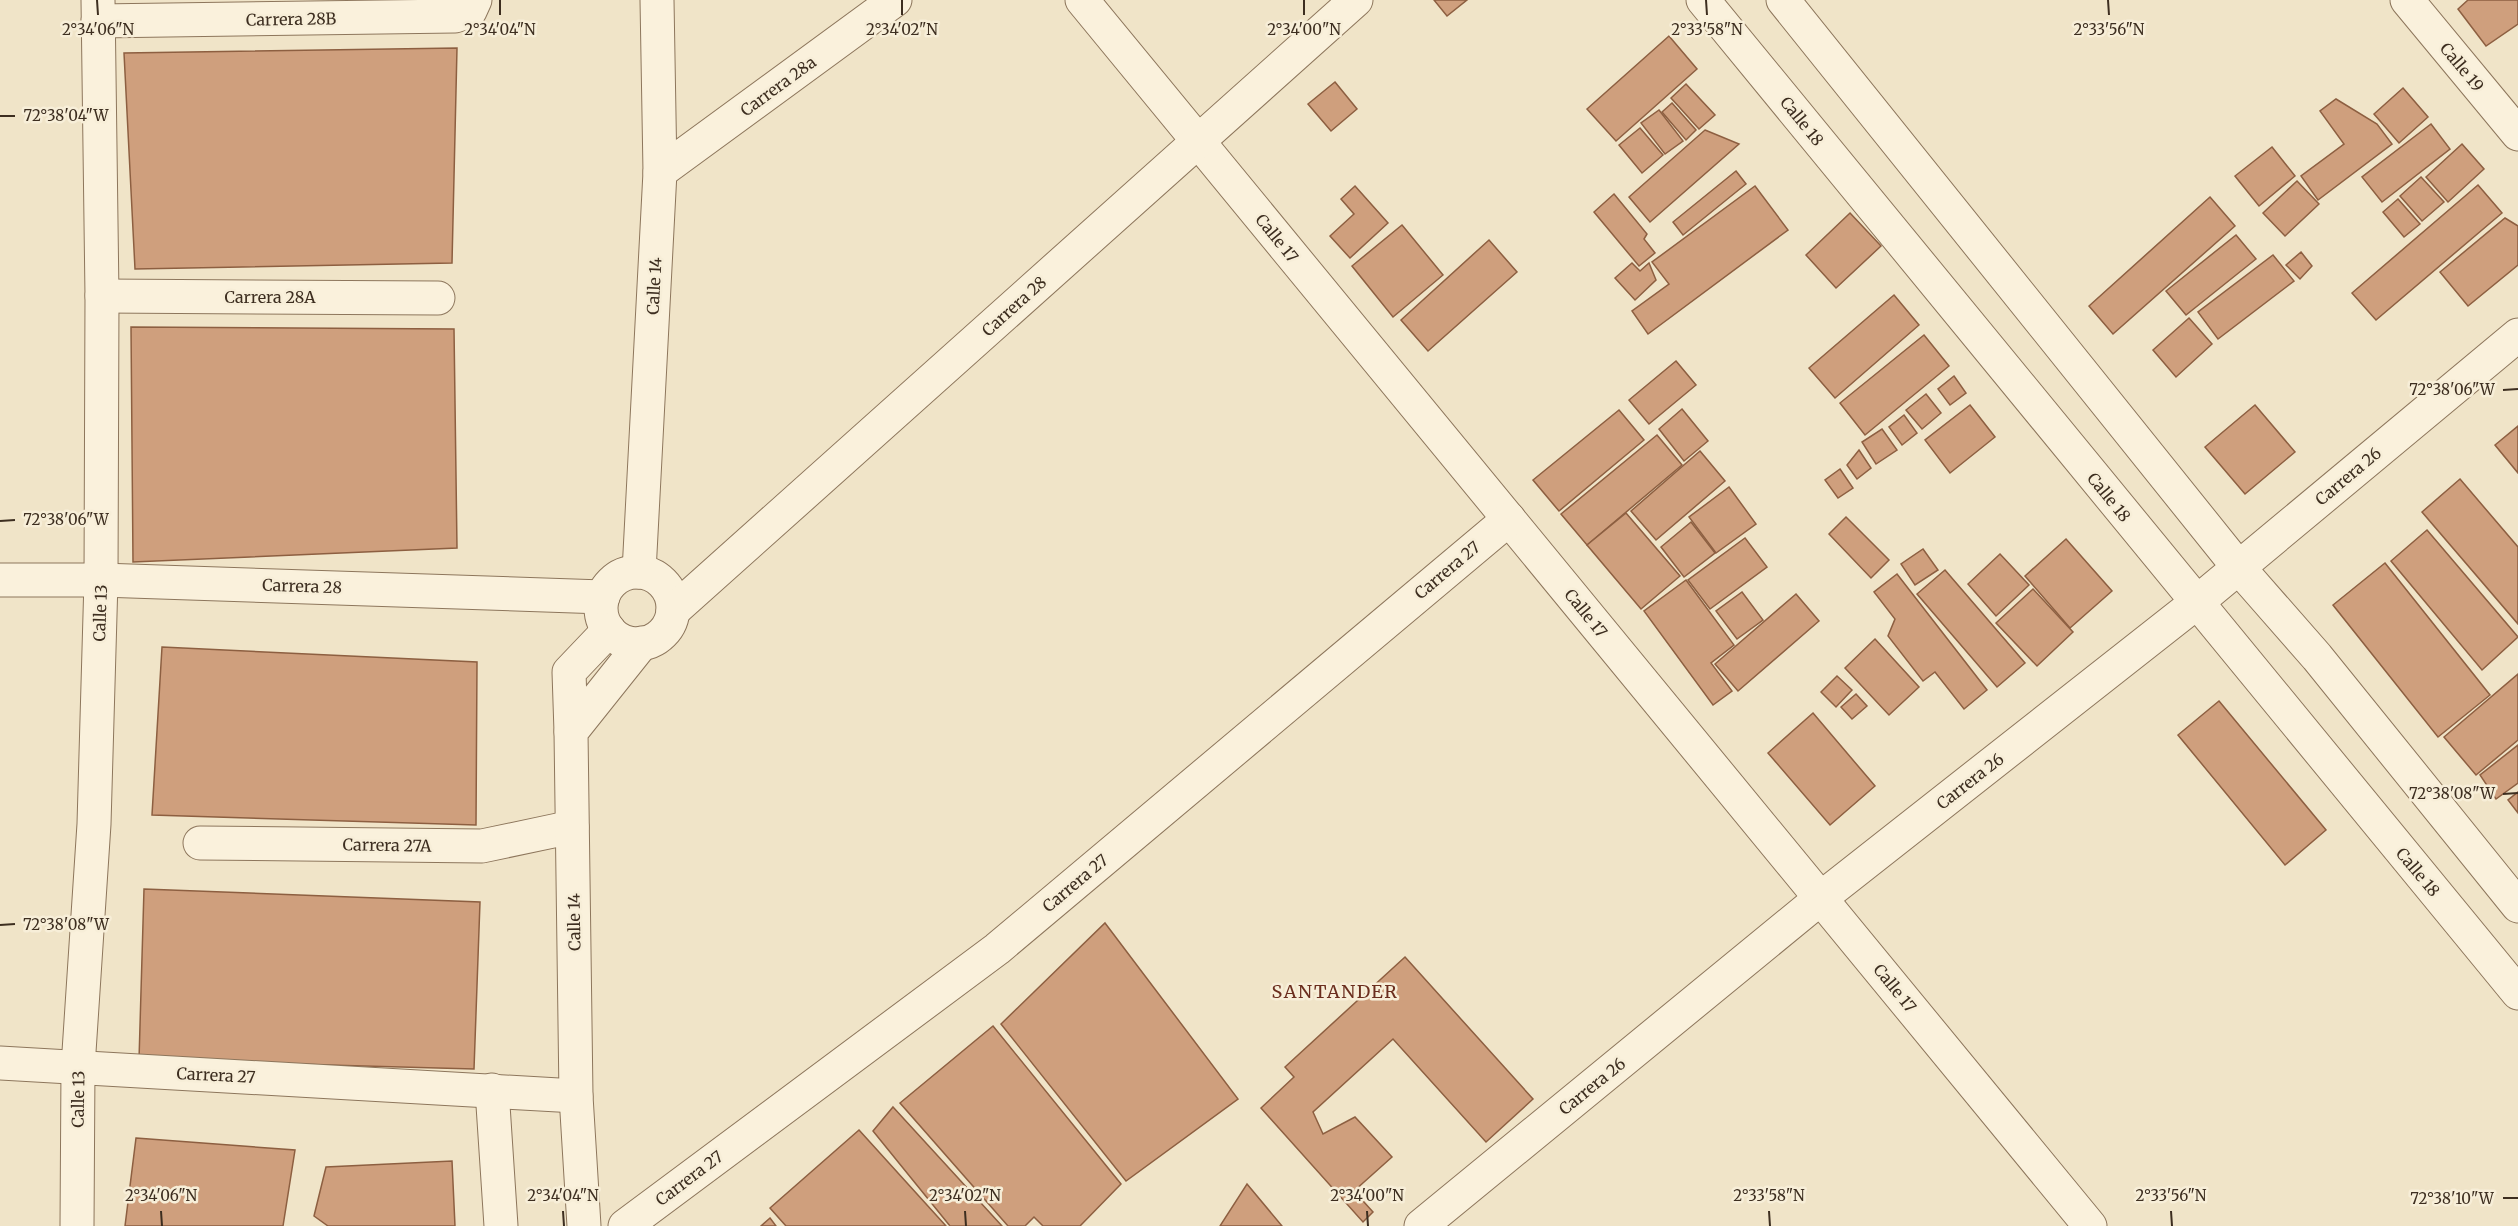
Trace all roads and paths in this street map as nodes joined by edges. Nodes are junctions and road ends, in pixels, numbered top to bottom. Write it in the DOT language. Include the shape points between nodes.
graph roads {
  1 [pos="475,0"];
  2 [pos="657,0"];
  3 [pos="895,0"];
  4 [pos="1082,0"];
  5 [pos="1356,0"];
  6 [pos="1703,0"];
  7 [pos="1783,0"];
  8 [pos="2407,0"];
  9 [pos="98,11"];
  10 [pos="2518,134"];
  11 [pos="1198,141"];
  12 [pos="660,172"];
  13 [pos="102,296"];
  14 [pos="438,298"];
  15 [pos="2518,335"];
  16 [pos="1509,519"];
  17 [pos="2239,568"];
  18 [pos="639,572"];
  19 [pos="100,579"];
  20 [pos="0,580"];
  21 [pos="603,597"];
  22 [pos="2196,603"];
  23 [pos="673,611"];
  24 [pos="609,630"];
  25 [pos="642,643"];
  26 [pos="571,732"];
  27 [pos="572,827"];
  28 [pos="201,843"];
  29 [pos="1821,898"];
  30 [pos="2518,906"];
  31 [pos="2518,993"];
  32 [pos="0,1063"];
  33 [pos="78,1067"];
  34 [pos="492,1090"];
  35 [pos="576,1096"];
  36 [pos="77,1226"];
  37 [pos="501,1226"];
  38 [pos="584,1226"];
  39 [pos="625,1226"];
  40 [pos="1421,1226"];
  41 [pos="2090,1226"];
  1 -- 9 [label="street, Carrera 28B" via="470,11 455,16"];
  2 -- 12 [label="street, Calle 14"];
  3 -- 12 [label="street, Carrera 28a"];
  4 -- 11 [label="street, Calle 17"];
  5 -- 11 [label="street, Carrera 28"];
  6 -- 22 [label="street, Calle 18"];
  7 -- 17 [label="street"];
  8 -- 10 [label="street, Calle 19"];
  9 -- 13 [label="street, Calle 13"];
  11 -- 16 [label="street, Calle 17"];
  11 -- 23 [label="street, Carrera 28"];
  12 -- 18 [label="street, Calle 14"];
  13 -- 14 [label="street, Carrera 28A"];
  13 -- 19 [label="street, Calle 13"];
  15 -- 17 [label="street, Carrera 26"];
  16 -- 29 [label="street, Calle 17"];
  16 -- 39 [label="street, Carrera 27" via="997,949"];
  17 -- 22 [label="street, Carrera 26"];
  17 -- 30 [label="street" via="2317,657"];
  18 -- 21 [label="street" via="616,579"];
  18 -- 23 [label="street" via="660,580 672,599"];
  19 -- 20 [label="street, Carrera 28"];
  19 -- 21 [label="street, Carrera 28"];
  19 -- 33 [label="street, Calle 13" via="94,824"];
  21 -- 24 [label="street" via="603,619"];
  22 -- 29 [label="street, Carrera 26"];
  22 -- 31 [label="street, Calle 18"];
  23 -- 25 [label="street" via="663,633"];
  24 -- 25 [label="street" via="629,643"];
  24 -- 26 [label="street, Calle 14" via="569,672"];
  25 -- 26 [label="street"];
  26 -- 27 [label="street, Calle 14"];
  27 -- 28 [label="street, Carrera 27A" via="482,846"];
  27 -- 35 [label="street, Calle 14"];
  29 -- 40 [label="street, Carrera 26"];
  29 -- 41 [label="street, Calle 17"];
  32 -- 33 [label="street, Carrera 27"];
  33 -- 34 [label="street, Carrera 27"];
  33 -- 36 [label="street, Calle 13"];
  34 -- 35 [label="street, Carrera 27"];
  34 -- 37 [label="street"];
  35 -- 38 [label="street, Calle 14"];
}
